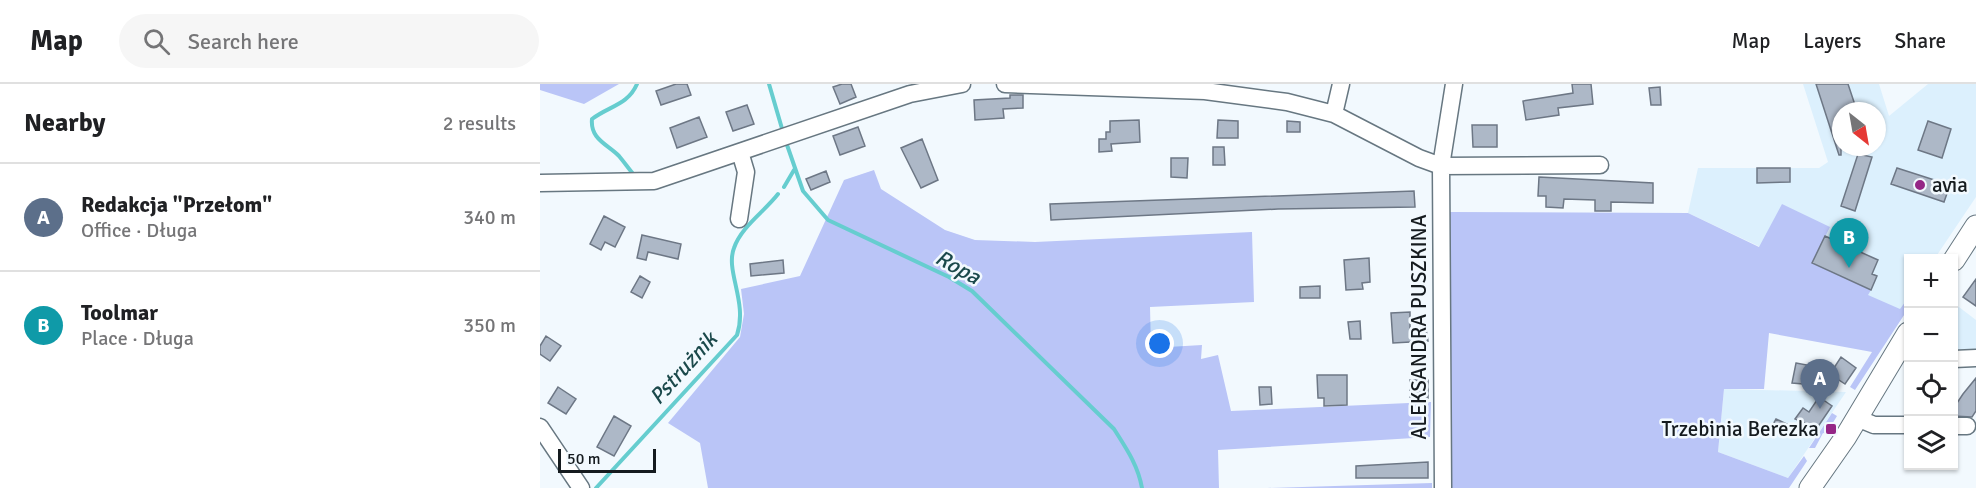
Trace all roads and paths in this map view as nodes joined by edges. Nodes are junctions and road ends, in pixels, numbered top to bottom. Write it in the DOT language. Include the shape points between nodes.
graph roads {
  1 [pos="962,84"];
  2 [pos="1005,84"];
  3 [pos="1341,84"];
  4 [pos="1454,84"];
  5 [pos="1334,114"];
  6 [pos="740,152"];
  7 [pos="1600,165"];
  8 [pos="1441,166"];
  9 [pos="540,183"];
  10 [pos="739,219"];
  11 [pos="1976,226"];
  12 [pos="1957,254"];
  13 [pos="1902,356"];
  14 [pos="1976,358"];
  15 [pos="1958,359"];
  16 [pos="1857,418"];
  17 [pos="1904,425"];
  18 [pos="540,427"];
  19 [pos="581,488"];
  20 [pos="1443,488"];
  21 [pos="1810,488"];
  1 -- 6 [label="street" via="910,94"];
  2 -- 5 [label="street" via="1205,91 1287,102"];
  3 -- 5 [label="street"];
  4 -- 8 [label="street, ALEKSANDRA PUSZKINA"];
  5 -- 8 [label="street"];
  6 -- 9 [label="street" via="654,181"];
  6 -- 10 [label="street" via="746,172"];
  7 -- 8 [label="street"];
  8 -- 20 [label="street, ALEKSANDRA PUSZKINA"];
  11 -- 12 [label="main road"];
  13 -- 16 [label="main road"];
  14 -- 15 [label="street"];
  16 -- 17 [label="street" via="1874,424"];
  16 -- 21 [label="main road"];
  18 -- 19 [label="street"];
}
